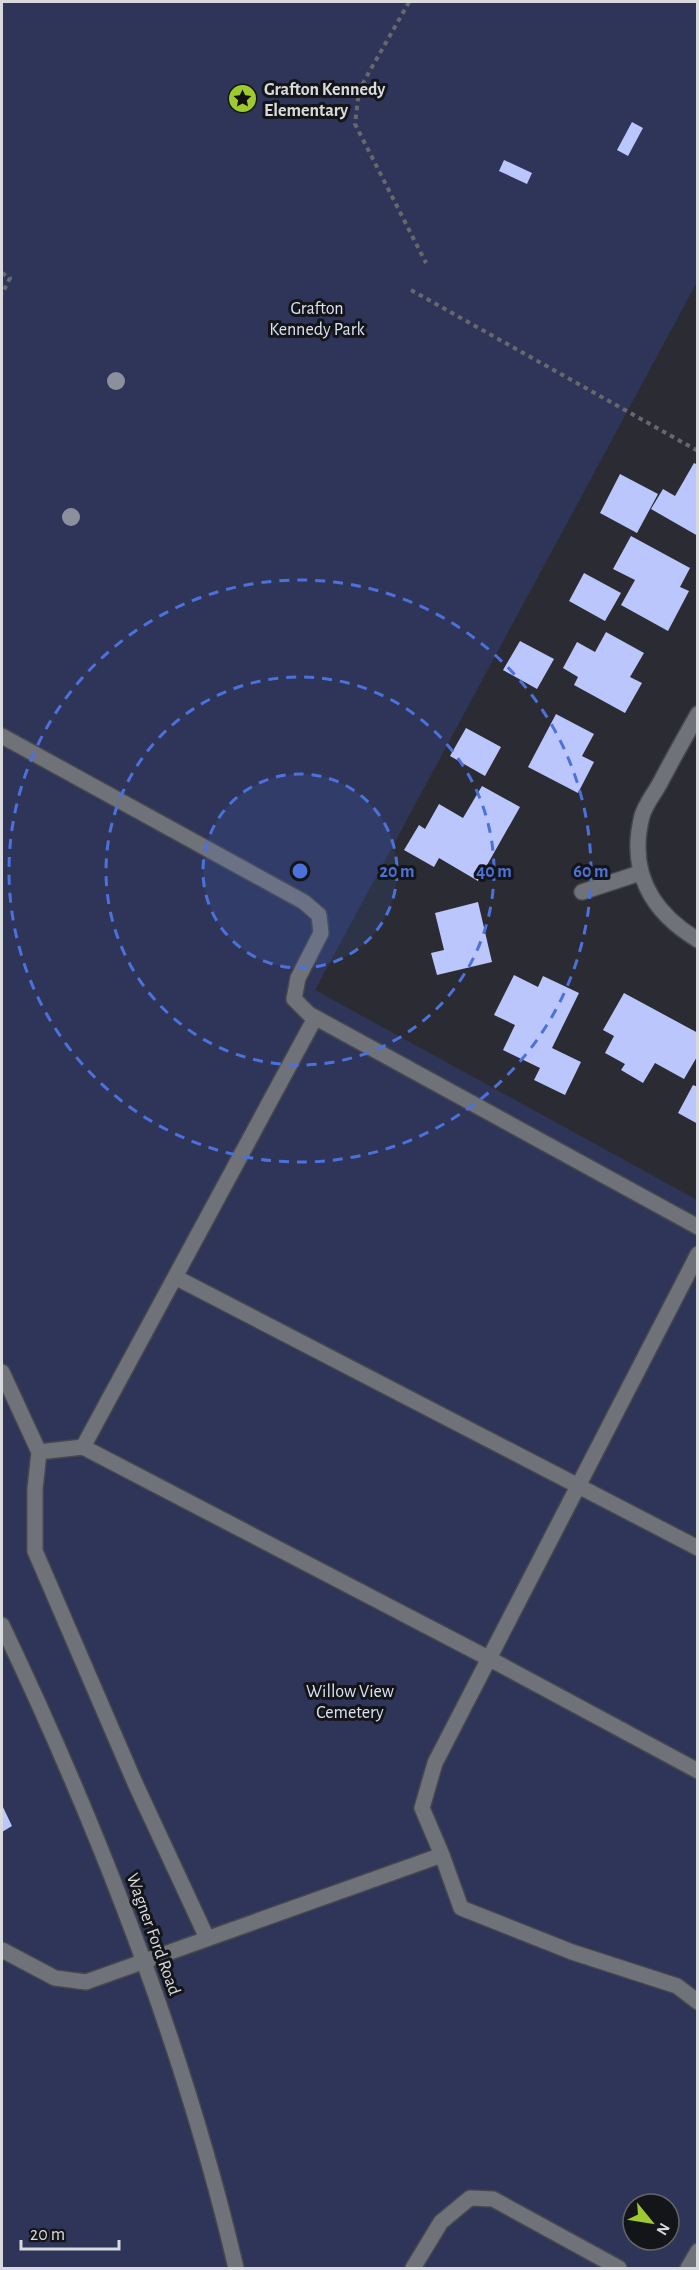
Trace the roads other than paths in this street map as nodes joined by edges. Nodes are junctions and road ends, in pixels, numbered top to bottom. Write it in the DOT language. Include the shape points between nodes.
graph roads {
  1 [pos="698,714"];
  2 [pos="2,736"];
  3 [pos="640,873"];
  4 [pos="582,892"];
  5 [pos="698,940"];
  6 [pos="315,1018"];
  7 [pos="698,1227"];
  8 [pos="698,1254"];
  9 [pos="175,1277"];
  10 [pos="2,1372"];
  11 [pos="83,1447"];
  12 [pos="39,1452"];
  13 [pos="578,1485"];
  14 [pos="698,1548"];
  15 [pos="2,1625"];
  16 [pos="488,1658"];
  17 [pos="698,1771"];
  18 [pos="441,1855"];
  19 [pos="207,1938"];
  20 [pos="2,1950"];
  21 [pos="144,1961"];
  22 [pos="698,2002"];
  23 [pos="698,2251"];
  24 [pos="236,2268"];
  25 [pos="413,2268"];
  26 [pos="619,2268"];
  27 [pos="688,2268"];
  1 -- 3 [label="main road" via="643,814 637,844"];
  2 -- 6 [label="main road" via="303,902 319,915 321,933 298,978 294,999"];
  3 -- 4 [label="main road"];
  3 -- 5 [label="main road" via="654,903 675,927"];
  6 -- 7 [label="main road"];
  6 -- 9 [label="main road"];
  8 -- 13 [label="main road"];
  9 -- 11 [label="main road"];
  9 -- 13 [label="main road"];
  10 -- 12 [label="main road"];
  11 -- 12 [label="main road"];
  11 -- 16 [label="main road"];
  12 -- 19 [label="main road" via="35,1551"];
  13 -- 14 [label="main road"];
  13 -- 16 [label="main road"];
  15 -- 21 [label="main road, Wagner Ford Road" via="61,1750"];
  16 -- 17 [label="main road"];
  16 -- 18 [label="main road" via="435,1763 422,1808"];
  18 -- 19 [label="main road"];
  18 -- 22 [label="main road" via="461,1908 572,1952 677,1986"];
  19 -- 21 [label="main road"];
  20 -- 21 [label="main road" via="55,1978 86,1982"];
  21 -- 24 [label="main road, Wagner Ford Road" via="221,2205"];
  23 -- 27 [label="main road"];
  25 -- 26 [label="main road" via="441,2222 470,2198 493,2199"];
}
